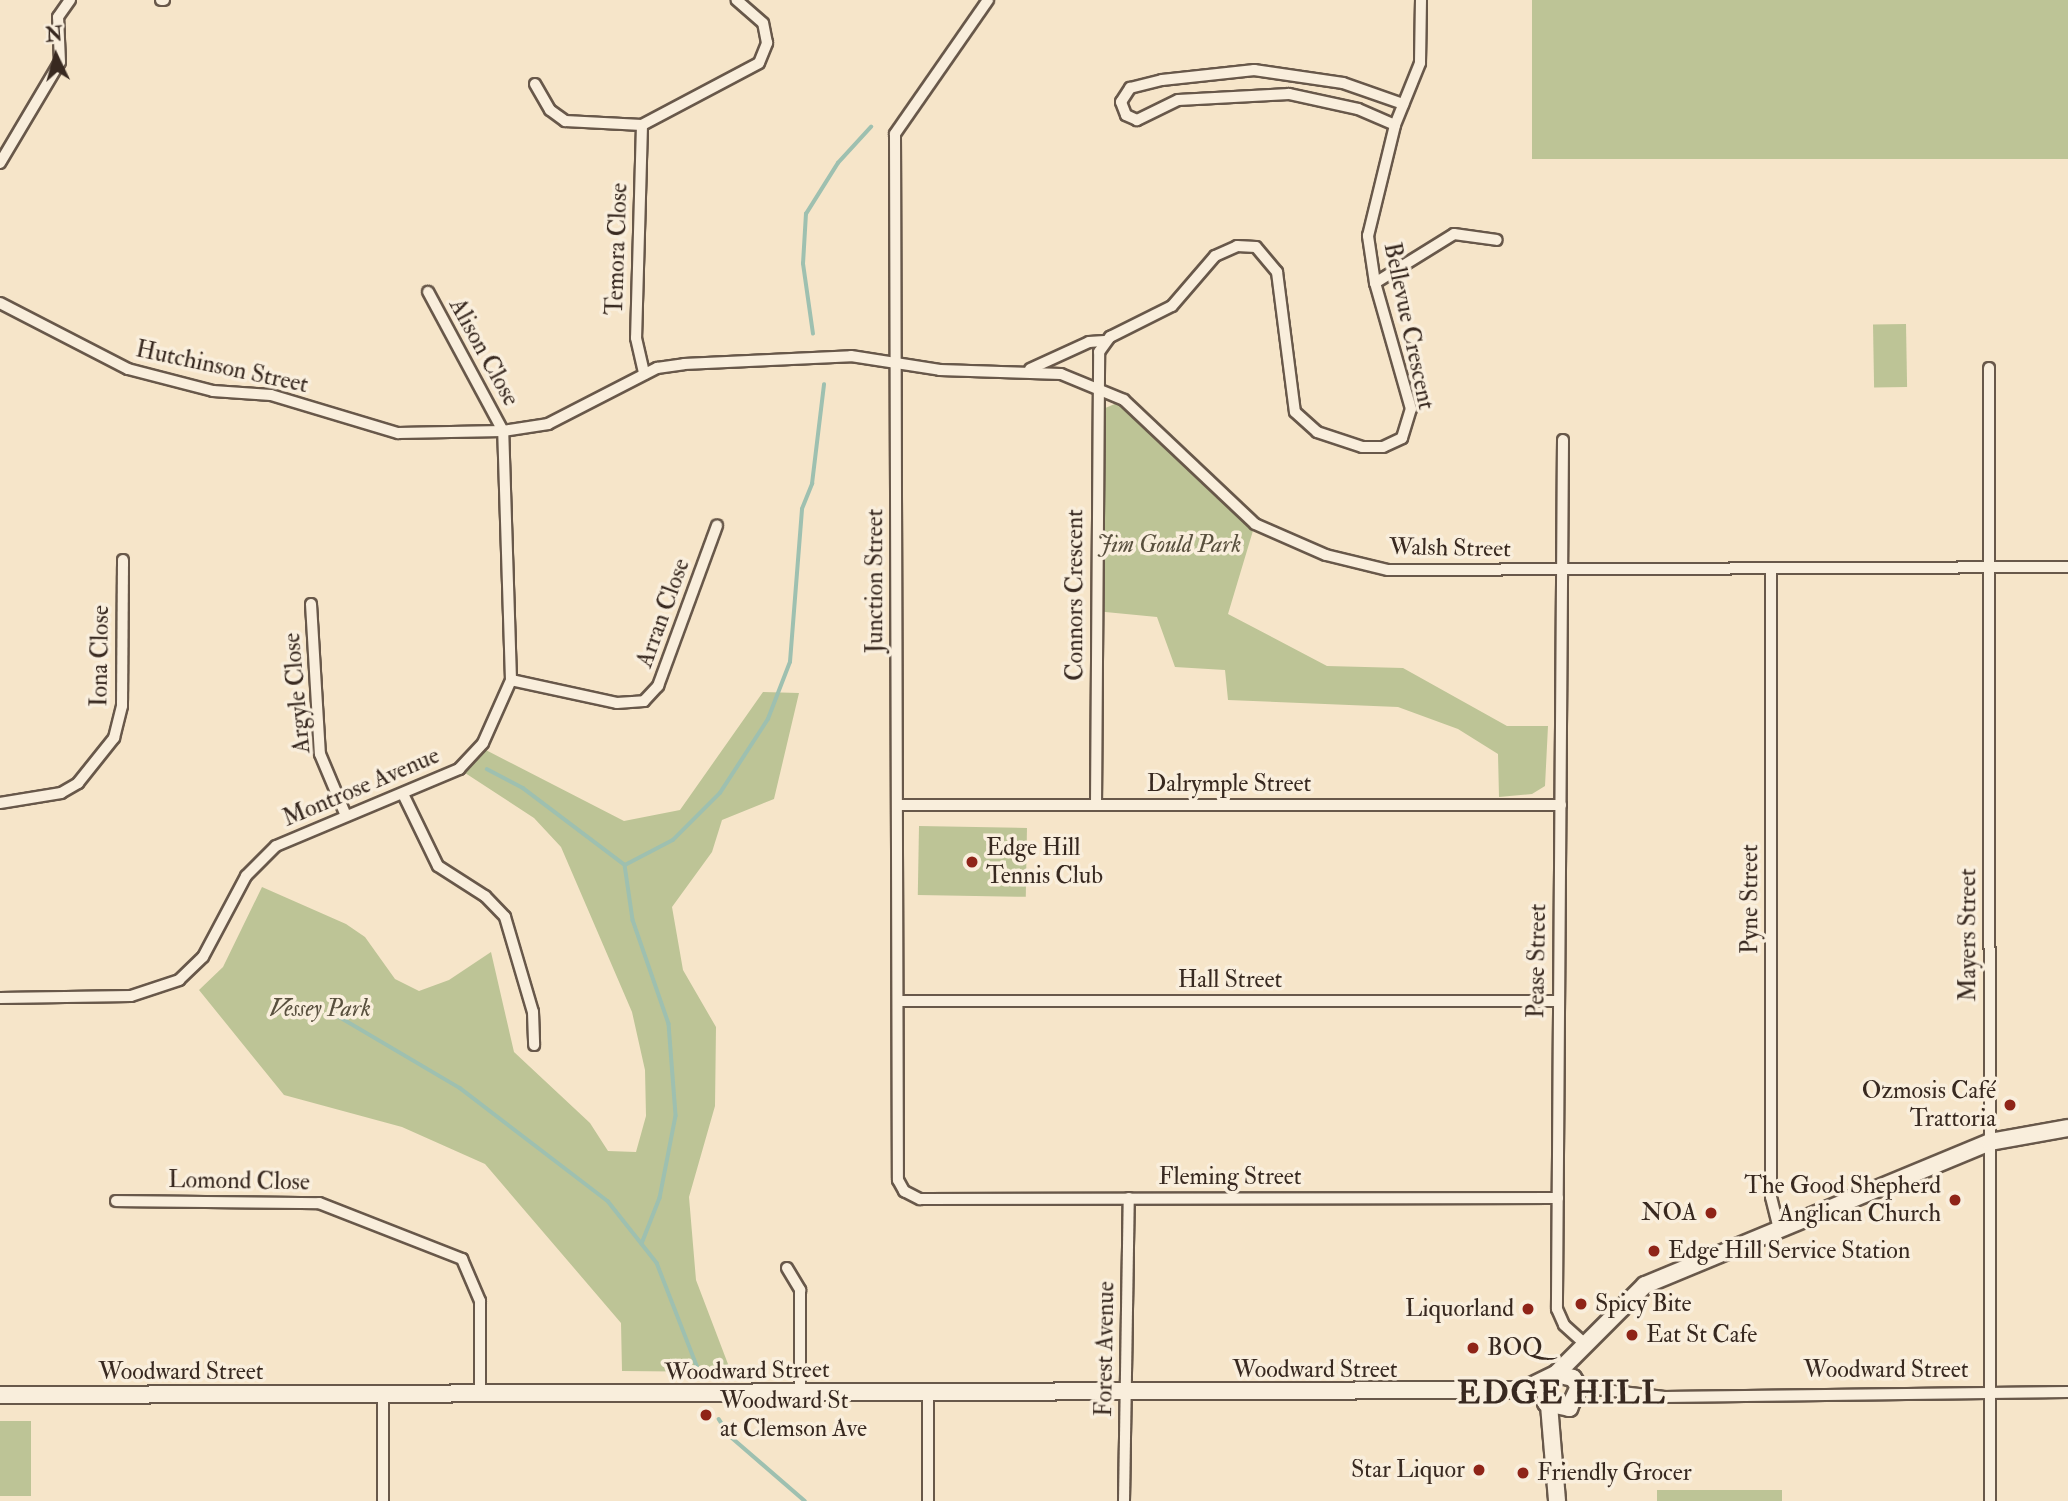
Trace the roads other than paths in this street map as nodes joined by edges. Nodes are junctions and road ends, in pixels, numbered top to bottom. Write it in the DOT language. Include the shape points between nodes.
graph roads {
  1 [pos="71,0"];
  2 [pos="737,0"];
  3 [pos="988,0"];
  4 [pos="1421,0"];
  5 [pos="535,84"];
  6 [pos="1403,104"];
  7 [pos="642,125"];
  8 [pos="1395,125"];
  9 [pos="0,163"];
  10 [pos="1497,240"];
  11 [pos="1375,283"];
  12 [pos="428,292"];
  13 [pos="0,303"];
  14 [pos="1105,341"];
  15 [pos="894,363"];
  16 [pos="1989,368"];
  17 [pos="1027,370"];
  18 [pos="644,374"];
  19 [pos="1096,386"];
  20 [pos="503,431"];
  21 [pos="1563,440"];
  22 [pos="717,526"];
  23 [pos="123,559"];
  24 [pos="1986,567"];
  25 [pos="2068,567"];
  26 [pos="1771,569"];
  27 [pos="1561,571"];
  28 [pos="311,604"];
  29 [pos="511,680"];
  30 [pos="403,794"];
  31 [pos="0,803"];
  32 [pos="897,805"];
  33 [pos="1096,805"];
  34 [pos="1561,806"];
  35 [pos="346,816"];
  36 [pos="0,998"];
  37 [pos="902,1001"];
  38 [pos="1559,1001"];
  39 [pos="534,1045"];
  40 [pos="2068,1128"];
  41 [pos="1990,1142"];
  42 [pos="904,1191"];
  43 [pos="1129,1198"];
  44 [pos="1558,1198"];
  45 [pos="116,1201"];
  46 [pos="1779,1229"];
  47 [pos="787,1268"];
  48 [pos="1583,1342"];
  49 [pos="1551,1377"];
  50 [pos="1578,1385"];
  51 [pos="800,1392"];
  52 [pos="1124,1392"];
  53 [pos="1496,1392"];
  54 [pos="1990,1392"];
  55 [pos="2068,1392"];
  56 [pos="928,1393"];
  57 [pos="383,1394"];
  58 [pos="0,1395"];
  59 [pos="480,1395"];
  60 [pos="1548,1404"];
  61 [pos="1569,1408"];
  62 [pos="1557,1458"];
  63 [pos="383,1501"];
  64 [pos="928,1501"];
  65 [pos="1124,1501"];
  66 [pos="1557,1501"];
  67 [pos="1990,1501"];
  1 -- 9 [label="street" via="58,18 61,62"];
  2 -- 7 [label="street" via="763,23 767,43 759,63"];
  3 -- 15 [label="street, Junction Street" via="894,134"];
  4 -- 6 [label="street, Bellevue Crescent" via="1420,63"];
  5 -- 7 [label="street" via="544,103 565,121"];
  6 -- 8 [label="street, Bellevue Crescent"];
  6 -- 8 [label="street" via="1343,82 1254,71 1162,80 1130,88 1121,102 1126,115 1137,120 1178,100 1289,94 1358,109"];
  7 -- 18 [label="street, Temora Close" via="636,338"];
  8 -- 11 [label="street, Bellevue Crescent" via="1368,223"];
  10 -- 11 [label="street" via="1454,234"];
  11 -- 14 [label="street, Bellevue Crescent" via="1411,409 1407,432 1383,447 1330,437 1295,412 1277,272 1256,247 1237,246 1215,256 1164,312"];
  12 -- 20 [label="street, Alison Close"];
  13 -- 20 [label="street, Hutchinson Street" via="110,362 189,385 271,395 398,433"];
  14 -- 17 [label="street, Bellevue Crescent" via="1089,342"];
  14 -- 19 [label="street"];
  15 -- 17 [label="street, Walsh Street" via="940,370"];
  15 -- 18 [label="street, Hutchinson Street" via="837,356 676,364"];
  15 -- 32 [label="street, Junction Street"];
  16 -- 24 [label="street, Mayers Street"];
  17 -- 19 [label="street, Walsh Street"];
  18 -- 20 [label="street, Hutchinson Street" via="548,424"];
  19 -- 27 [label="street, Walsh Street" via="1124,400 1255,524 1326,555 1388,570"];
  19 -- 33 [label="street, Connors Crescent"];
  20 -- 29 [label="street, Montrose Avenue"];
  21 -- 27 [label="street, Pease Street"];
  22 -- 29 [label="street, Arran Close" via="658,686 644,701 617,704"];
  23 -- 31 [label="street, Iona Close" via="122,706 114,738 78,783 61,793"];
  24 -- 25 [label="street, Walsh Street"];
  24 -- 26 [label="street, Walsh Street"];
  24 -- 41 [label="street, Mayers Street"];
  26 -- 27 [label="street, Walsh Street"];
  26 -- 46 [label="street, Pyne Street" via="1771,1197"];
  27 -- 34 [label="street, Pease Street"];
  28 -- 35 [label="street, Argyle Close" via="320,754"];
  29 -- 30 [label="street, Montrose Avenue" via="483,743 459,769"];
  30 -- 35 [label="street, Montrose Avenue"];
  30 -- 39 [label="street" via="438,866 485,895 505,917 533,1012"];
  32 -- 33 [label="street, Dalrymple Street"];
  32 -- 37 [label="street, Junction Street"];
  33 -- 34 [label="street, Dalrymple Street"];
  34 -- 38 [label="street, Pease Street"];
  35 -- 36 [label="street, Montrose Avenue" via="285,842 259,861 203,957 179,980 131,996"];
  37 -- 38 [label="street, Hall Street"];
  37 -- 42 [label="street, Junction Street" via="897,1170"];
  38 -- 44 [label="street, Pease Street"];
  40 -- 41 [label="street"];
  41 -- 46 [label="street"];
  41 -- 54 [label="street, Mayers Street"];
  42 -- 43 [label="street, Fleming Street" via="920,1199"];
  43 -- 44 [label="street, Fleming Street"];
  43 -- 52 [label="street, Forest Avenue"];
  44 -- 48 [label="street, Pease Street" via="1557,1309 1564,1325"];
  45 -- 59 [label="street, Lomond Close" via="319,1203 462,1259 477,1285"];
  46 -- 48 [label="street" via="1645,1285"];
  47 -- 51 [label="street" via="800,1290"];
  48 -- 49 [label="street"];
  48 -- 50 [label="street"];
  49 -- 50 [label="street"];
  49 -- 53 [label="street, Woodward Street"];
  49 -- 60 [label="street"];
  50 -- 54 [label="street, Woodward Street" via="1664,1397"];
  50 -- 61 [label="street"];
  51 -- 56 [label="street, Woodward Street"];
  51 -- 59 [label="street, Woodward Street"];
  52 -- 53 [label="street, Woodward Street"];
  52 -- 56 [label="street, Woodward Street"];
  52 -- 65 [label="street, Forest Avenue"];
  53 -- 60 [label="street, Woodward Street"];
  54 -- 55 [label="street, Woodward Street"];
  54 -- 67 [label="street, Mayers Street"];
  56 -- 64 [label="street"];
  57 -- 58 [label="street, Woodward Street"];
  57 -- 59 [label="street, Woodward Street"];
  57 -- 63 [label="street"];
  60 -- 61 [label="street, Woodward Street"];
  60 -- 62 [label="street"];
  61 -- 62 [label="street"];
  62 -- 66 [label="street"];
}
